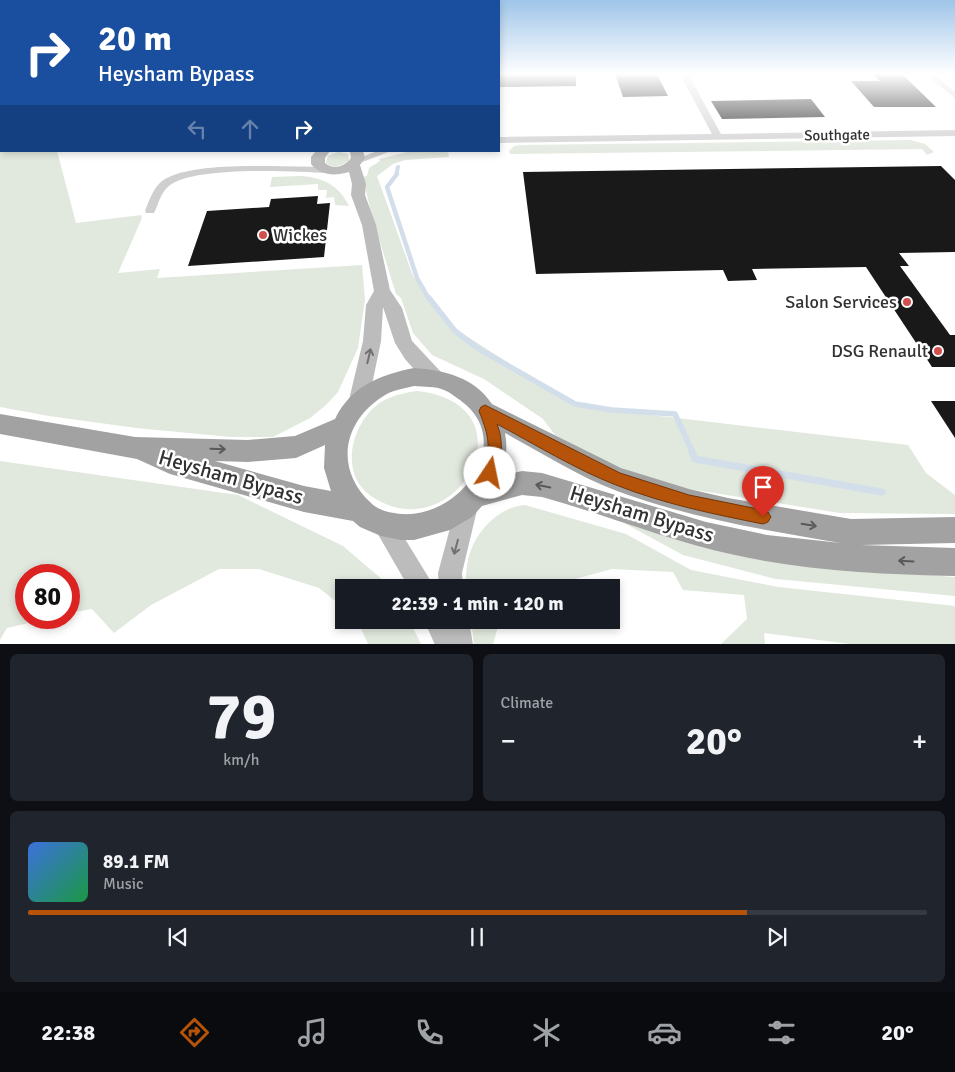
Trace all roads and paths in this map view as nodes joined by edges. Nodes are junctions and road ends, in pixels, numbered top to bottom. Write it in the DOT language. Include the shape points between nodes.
graph roads {
  1 [pos="700,104"];
  2 [pos="955,133"];
  3 [pos="719,138"];
  4 [pos="500,140"];
  5 [pos="382,152"];
  6 [pos="321,153"];
  7 [pos="356,159"];
  8 [pos="284,169"];
  9 [pos="328,170"];
  10 [pos="358,195"];
  11 [pos="150,211"];
  12 [pos="382,291"];
  13 [pos="434,378"];
  14 [pos="358,404"];
  15 [pos="485,411"];
  16 [pos="0,424"];
  17 [pos="341,427"];
  18 [pos="134,448"];
  19 [pos="473,500"];
  20 [pos="357,509"];
  21 [pos="383,524"];
  22 [pos="955,530"];
  23 [pos="955,562"];
  24 [pos="417,579"];
  25 [pos="450,579"];
  26 [pos="442,629"];
  27 [pos="458,629"];
  28 [pos="449,644"];
  29 [pos="460,644"];
  1 -- 3 [label="street"];
  2 -- 3 [label="street, Southgate"];
  3 -- 4 [label="street, Southgate"];
  5 -- 7 [label="street"];
  6 -- 8 [label="street"];
  6 -- 9 [label="main road" via="318,164"];
  7 -- 9 [label="main road" via="345,170"];
  7 -- 10 [label="main road"];
  8 -- 9 [label="street"];
  8 -- 11 [label="street" via="185,174 166,183"];
  9 -- 10 [label="main road"];
  10 -- 12 [label="main road" via="369,224"];
  12 -- 13 [label="main road" via="393,308 404,343"];
  14 -- 12 [label="main road, one-way" via="372,341 375,305"];
  13 -- 14 [label="highway" via="414,377 393,382 374,390"];
  13 -- 15 [label="highway" via="454,384 472,395"];
  14 -- 17 [label="highway"];
  15 -- 19 [label="highway" via="493,430 495,451 490,473"];
  15 -- 22 [label="highway, Heysham Bypass, one-way" via="618,479 689,502 851,532"];
  16 -- 18 [label="highway, Heysham Bypass"];
  18 -- 17 [label="highway, Heysham Bypass, one-way" via="285,450 309,443"];
  17 -- 20 [label="highway" via="335,448 335,470 343,491"];
  18 -- 20 [label="highway, Heysham Bypass" via="170,462 304,499"];
  19 -- 21 [label="highway" via="448,519 427,526 405,528"];
  23 -- 19 [label="highway, Heysham Bypass, one-way" via="897,561 768,548 690,531 542,485 522,483"];
  19 -- 25 [label="main road, one-way"];
  20 -- 21 [label="highway"];
  21 -- 24 [label="main road"];
  26 -- 28 [label="main road"];
  27 -- 29 [label="main road"];
}
